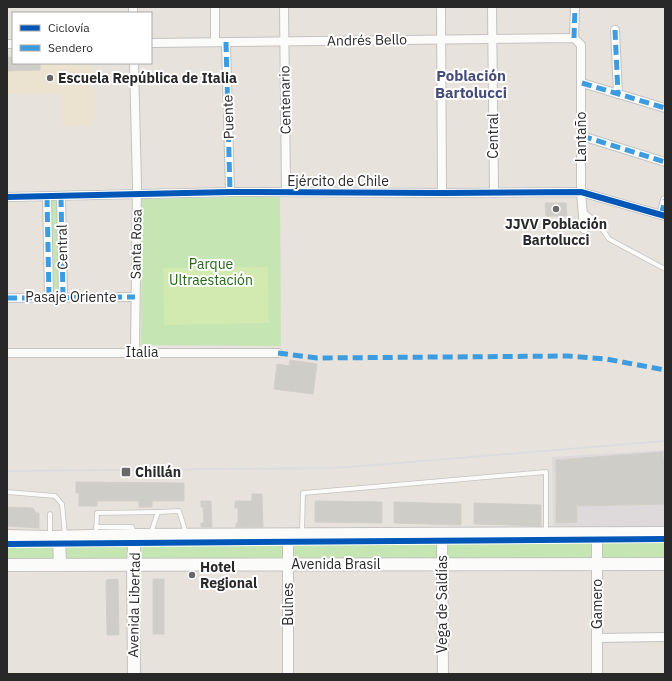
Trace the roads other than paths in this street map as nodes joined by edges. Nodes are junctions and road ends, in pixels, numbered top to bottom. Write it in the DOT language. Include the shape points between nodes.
graph roads {
  1 [pos="215,7"];
  2 [pos="284,7"];
  3 [pos="441,7"];
  4 [pos="492,7"];
  5 [pos="574,7"];
  6 [pos="615,30"];
  7 [pos="574,38"];
  8 [pos="493,39"];
  9 [pos="442,40"];
  10 [pos="284,41"];
  11 [pos="215,42"];
  12 [pos="226,42"];
  13 [pos="152,43"];
  14 [pos="134,64"];
  15 [pos="582,83"];
  16 [pos="618,94"];
  17 [pos="665,108"];
  18 [pos="582,136"];
  19 [pos="665,162"];
  20 [pos="230,192"];
  21 [pos="286,192"];
  22 [pos="581,192"];
  23 [pos="442,193"];
  24 [pos="494,193"];
  25 [pos="137,194"];
  26 [pos="7,197"];
  27 [pos="47,197"];
  28 [pos="61,197"];
  29 [pos="665,200"];
  30 [pos="583,210"];
  31 [pos="663,216"];
  32 [pos="584,229"];
  33 [pos="665,269"];
  34 [pos="49,297"];
  35 [pos="63,297"];
  36 [pos="135,297"];
  37 [pos="7,298"];
  38 [pos="135,352"];
  39 [pos="7,353"];
  40 [pos="278,353"];
  41 [pos="7,492"];
  42 [pos="158,512"];
  43 [pos="50,514"];
  44 [pos="96,532"];
  45 [pos="597,533"];
  46 [pos="665,533"];
  47 [pos="302,534"];
  48 [pos="442,534"];
  49 [pos="546,534"];
  50 [pos="135,535"];
  51 [pos="150,535"];
  52 [pos="186,535"];
  53 [pos="288,535"];
  54 [pos="7,536"];
  55 [pos="58,537"];
  56 [pos="133,564"];
  57 [pos="288,564"];
  58 [pos="442,564"];
  59 [pos="597,564"];
  60 [pos="665,564"];
  61 [pos="7,565"];
  62 [pos="60,565"];
  63 [pos="665,637"];
  64 [pos="597,638"];
  65 [pos="134,674"];
  66 [pos="288,674"];
  67 [pos="443,674"];
  68 [pos="597,674"];
  1 -- 11 [label="street"];
  2 -- 10 [label="street, Centenario"];
  3 -- 9 [label="street"];
  4 -- 8 [label="street, Central"];
  5 -- 7 [label="street"];
  6 -- 16 [label="street"];
  7 -- 8 [label="street, Andrés Bello"];
  7 -- 15 [label="street, Lantaño" via="581,45"];
  8 -- 9 [label="street, Andrés Bello"];
  8 -- 24 [label="street, Central"];
  9 -- 10 [label="street, Andrés Bello"];
  9 -- 23 [label="street"];
  10 -- 12 [label="street, Andrés Bello"];
  10 -- 21 [label="street, Centenario"];
  11 -- 12 [label="street, Andrés Bello"];
  11 -- 13 [label="street, Andrés Bello"];
  12 -- 20 [label="street, Puente"];
  14 -- 25 [label="street, Santa Rosa"];
  15 -- 16 [label="street"];
  15 -- 18 [label="street, Lantaño"];
  16 -- 17 [label="street"];
  18 -- 19 [label="street"];
  18 -- 22 [label="street, Lantaño"];
  20 -- 21 [label="street, Ejército de Chile"];
  20 -- 25 [label="street, Ejército de Chile"];
  21 -- 23 [label="street, Ejército de Chile"];
  22 -- 24 [label="street, Ejército de Chile"];
  22 -- 30 [label="street, Lantaño"];
  22 -- 31 [label="street, Ejército de Chile"];
  23 -- 24 [label="street, Ejército de Chile"];
  25 -- 28 [label="street, Ejército de Chile"];
  25 -- 36 [label="street, Santa Rosa"];
  26 -- 27 [label="street, Ejército de Chile"];
  27 -- 28 [label="street, Ejército de Chile"];
  27 -- 34 [label="street, Central"];
  28 -- 35 [label="street, Central"];
  29 -- 31 [label="street"];
  30 -- 32 [label="street, Lantaño"];
  30 -- 33 [label="lane" via="609,239"];
  34 -- 35 [label="street, Pasaje Oriente"];
  34 -- 37 [label="street, Pasaje Oriente"];
  35 -- 36 [label="street, Pasaje Oriente"];
  36 -- 38 [label="street, Santa Rosa"];
  38 -- 39 [label="street, Italia"];
  38 -- 40 [label="street, Italia"];
  41 -- 55 [label="lane" via="55,496 62,504"];
  42 -- 44 [label="lane" via="96,512"];
  42 -- 51 [label="lane"];
  42 -- 52 [label="lane" via="179,511"];
  43 -- 55 [label="lane"];
  44 -- 50 [label="main road"];
  44 -- 55 [label="main road"];
  45 -- 46 [label="main road"];
  45 -- 49 [label="main road"];
  45 -- 59 [label="street, Gamero"];
  47 -- 48 [label="main road"];
  47 -- 49 [label="lane" via="303,493 546,472"];
  47 -- 53 [label="main road"];
  48 -- 49 [label="main road"];
  48 -- 58 [label="street, Vega de Saldías"];
  50 -- 51 [label="main road"];
  50 -- 56 [label="main road, Avenida Libertad"];
  51 -- 52 [label="main road"];
  52 -- 53 [label="main road"];
  53 -- 57 [label="street, Bulnes"];
  54 -- 55 [label="main road"];
  55 -- 62 [label="main road"];
  56 -- 57 [label="main road, Avenida Brasil"];
  56 -- 62 [label="main road, Avenida Brasil"];
  56 -- 65 [label="main road, Avenida Libertad"];
  57 -- 58 [label="main road, Avenida Brasil"];
  57 -- 66 [label="street, Bulnes"];
  58 -- 59 [label="main road, Avenida Brasil"];
  58 -- 67 [label="street, Vega de Saldías"];
  59 -- 60 [label="main road, Avenida Brasil"];
  59 -- 64 [label="street, Gamero"];
  61 -- 62 [label="main road, Avenida Brasil"];
  63 -- 64 [label="street"];
  64 -- 68 [label="street, Gamero"];
}
